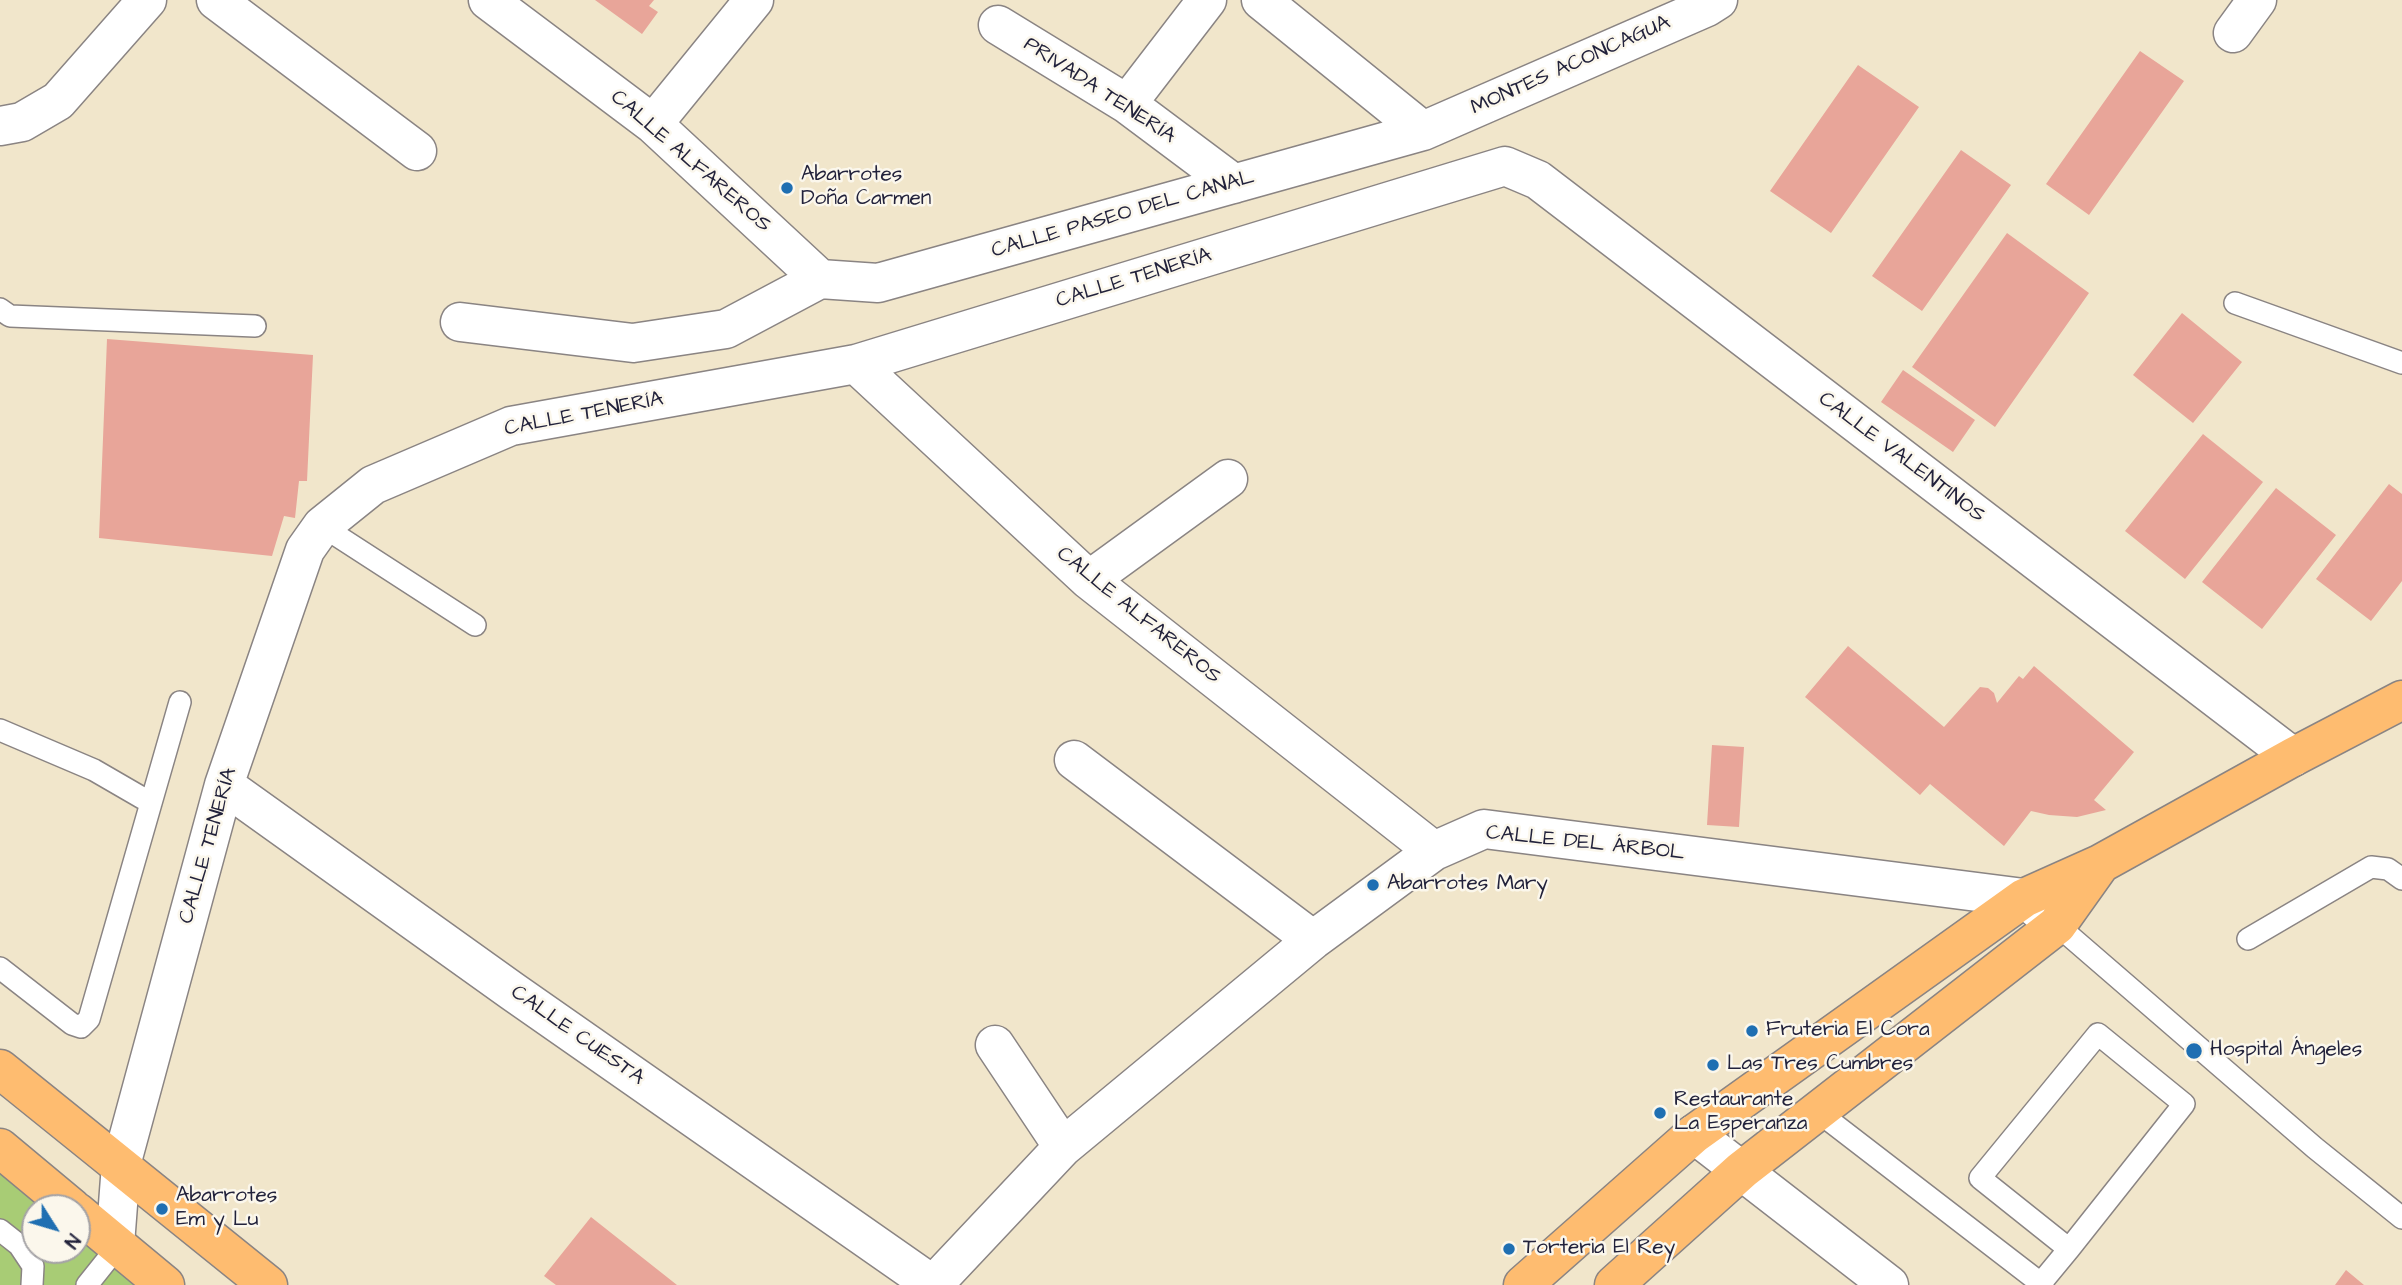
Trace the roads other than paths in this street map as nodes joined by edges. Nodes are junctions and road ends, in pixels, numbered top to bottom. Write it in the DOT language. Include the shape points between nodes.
graph roads {
  1 [pos="148,0"];
  2 [pos="216,0"];
  3 [pos="488,0"];
  4 [pos="754,0"];
  5 [pos="1207,0"];
  6 [pos="1261,0"];
  7 [pos="1718,0"];
  8 [pos="2257,0"];
  9 [pos="998,25"];
  10 [pos="2233,33"];
  11 [pos="1127,104"];
  12 [pos="653,124"];
  13 [pos="0,126"];
  14 [pos="1423,131"];
  15 [pos="417,151"];
  16 [pos="1506,166"];
  17 [pos="1234,184"];
  18 [pos="820,279"];
  19 [pos="2235,303"];
  20 [pos="0,309"];
  21 [pos="460,322"];
  22 [pos="255,326"];
  23 [pos="2402,363"];
  24 [pos="856,364"];
  25 [pos="1228,479"];
  26 [pos="322,526"];
  27 [pos="1089,580"];
  28 [pos="475,625"];
  29 [pos="2402,700"];
  30 [pos="180,702"];
  31 [pos="0,730"];
  32 [pos="2293,757"];
  33 [pos="1074,760"];
  34 [pos="224,785"];
  35 [pos="151,803"];
  36 [pos="1434,851"];
  37 [pos="2100,864"];
  38 [pos="2402,879"];
  39 [pos="2024,898"];
  40 [pos="2057,925"];
  41 [pos="2248,939"];
  42 [pos="1313,940"];
  43 [pos="0,968"];
  44 [pos="995,1045"];
  45 [pos="0,1069"];
  46 [pos="1817,1111"];
  47 [pos="1694,1134"];
  48 [pos="1063,1147"];
  49 [pos="0,1148"];
  50 [pos="121,1165"];
  51 [pos="1742,1170"];
  52 [pos="55,1194"];
  53 [pos="2402,1218"];
  54 [pos="91,1224"];
  55 [pos="0,1230"];
  56 [pos="115,1244"];
  57 [pos="2069,1249"];
  58 [pos="2042,1284"];
  59 [pos="32,1285"];
  60 [pos="87,1285"];
  61 [pos="165,1285"];
  62 [pos="268,1285"];
  63 [pos="933,1285"];
  64 [pos="1523,1285"];
  65 [pos="1614,1285"];
  66 [pos="1889,1285"];
  1 -- 13 [label="street" via="58,101 22,122"];
  2 -- 15 [label="street"];
  3 -- 12 [label="street, CALLE ALFAREROS"];
  4 -- 12 [label="street"];
  5 -- 11 [label="street"];
  6 -- 14 [label="street"];
  7 -- 14 [label="street, MONTES ACONCAGUA"];
  8 -- 10 [label="street"];
  9 -- 11 [label="street, PRIVADA TENERÍA"];
  11 -- 17 [label="street, PRIVADA TENERÍA"];
  12 -- 18 [label="street, CALLE ALFAREROS"];
  14 -- 17 [label="street, CALLE PASEO DEL CANAL"];
  16 -- 24 [label="street, CALLE TENERÍA"];
  16 -- 32 [label="street, CALLE VALENTINOS" via="1538,180"];
  17 -- 18 [label="street, CALLE PASEO DEL CANAL" via="878,283"];
  18 -- 21 [label="street" via="726,329 633,343"];
  19 -- 23 [label="lane"];
  20 -- 22 [label="lane" via="10,316"];
  24 -- 26 [label="street, CALLE TENERÍA" via="511,426 373,485"];
  24 -- 27 [label="street, CALLE ALFAREROS"];
  25 -- 27 [label="street"];
  26 -- 28 [label="lane"];
  26 -- 34 [label="street, CALLE TENERÍA" via="304,550"];
  27 -- 36 [label="street, CALLE ALFAREROS"];
  29 -- 32 [label="main road"];
  30 -- 35 [label="lane"];
  31 -- 35 [label="lane" via="94,770"];
  32 -- 37 [label="main road"];
  33 -- 42 [label="street"];
  34 -- 50 [label="street, CALLE TENERÍA"];
  34 -- 63 [label="street, CALLE CUESTA"];
  35 -- 43 [label="lane" via="89,1019 81,1027 72,1024"];
  36 -- 39 [label="street, CALLE DEL ÁRBOL" via="1484,830"];
  36 -- 42 [label="street, CALLE DEL ÁRBOL"];
  37 -- 39 [label="main road"];
  37 -- 40 [label="main road"];
  38 -- 41 [label="lane" via="2388,869 2371,867"];
  39 -- 40 [label="street"];
  39 -- 47 [label="main road"];
  40 -- 46 [label="main road"];
  40 -- 53 [label="lane"];
  42 -- 48 [label="street, CALLE DEL ÁRBOL"];
  44 -- 48 [label="street"];
  45 -- 50 [label="main road"];
  46 -- 51 [label="main road"];
  46 -- 58 [label="lane"];
  47 -- 51 [label="street"];
  47 -- 64 [label="main road"];
  48 -- 63 [label="street, CALLE DEL ÁRBOL"];
  49 -- 52 [label="main road"];
  50 -- 56 [label="street, CALLE TENERÍA"];
  50 -- 62 [label="main road"];
  51 -- 65 [label="main road"];
  51 -- 66 [label="street"];
  54 -- 56 [label="main road"];
  55 -- 59 [label="lane" via="19,1245 33,1266"];
  56 -- 60 [label="lane"];
  56 -- 61 [label="main road"];
  57 -- 57 [label="lane" via="2184,1104 2098,1034 1980,1178"];
  57 -- 58 [label="lane"];
}
